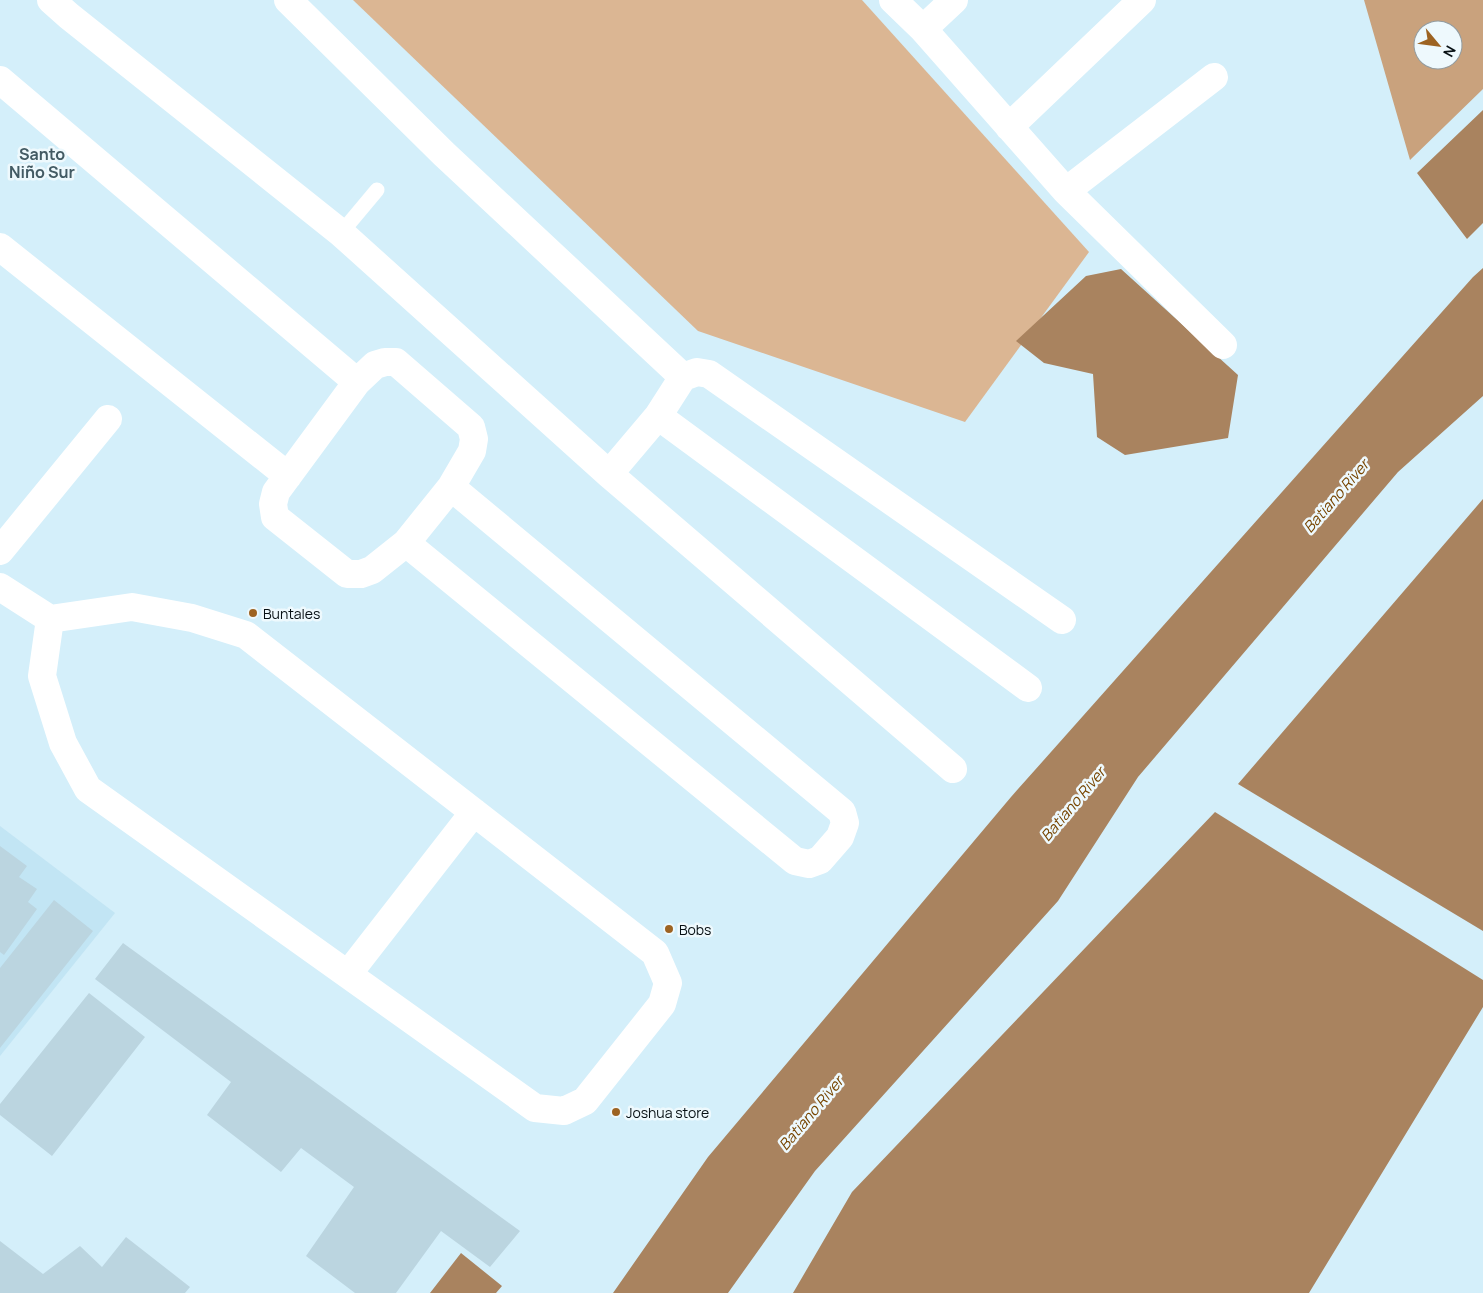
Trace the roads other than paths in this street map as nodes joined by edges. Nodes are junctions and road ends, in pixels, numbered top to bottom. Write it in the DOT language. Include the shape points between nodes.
graph roads {
  1 [pos="288,0"];
  2 [pos="893,0"];
  3 [pos="954,0"];
  4 [pos="1142,0"];
  5 [pos="67,5"];
  6 [pos="923,29"];
  7 [pos="1214,77"];
  8 [pos="0,80"];
  9 [pos="1009,127"];
  10 [pos="377,190"];
  11 [pos="1066,191"];
  12 [pos="341,233"];
  13 [pos="0,247"];
  14 [pos="1222,345"];
  15 [pos="683,377"];
  16 [pos="357,382"];
  17 [pos="658,416"];
  18 [pos="108,419"];
  19 [pos="609,474"];
  20 [pos="288,476"];
  21 [pos="451,487"];
  22 [pos="406,543"];
  23 [pos="0,551"];
  24 [pos="0,587"];
  25 [pos="50,619"];
  26 [pos="1062,620"];
  27 [pos="1028,688"];
  28 [pos="953,769"];
  29 [pos="474,812"];
  30 [pos="348,974"];
  1 -- 15 [label="street" via="444,154"];
  2 -- 6 [label="street"];
  3 -- 6 [label="street"];
  4 -- 9 [label="street"];
  5 -- 12 [label="street"];
  6 -- 9 [label="street"];
  7 -- 11 [label="street"];
  8 -- 16 [label="street"];
  9 -- 11 [label="street"];
  10 -- 12 [label="lane"];
  11 -- 14 [label="street"];
  12 -- 19 [label="street"];
  13 -- 20 [label="street"];
  15 -- 17 [label="street"];
  15 -- 26 [label="street" via="697,372 709,374"];
  16 -- 20 [label="street"];
  16 -- 21 [label="street" via="375,365 396,362 470,426 474,439 472,451"];
  17 -- 19 [label="street"];
  17 -- 27 [label="street"];
  18 -- 23 [label="street"];
  19 -- 28 [label="street"];
  20 -- 22 [label="street" via="276,492 273,504 275,517 347,574 372,570"];
  21 -- 22 [label="street"];
  21 -- 22 [label="street" via="842,812 845,823 840,837 820,860 809,864 794,861"];
  24 -- 25 [label="street"];
  25 -- 29 [label="street" via="132,607 192,618 246,635"];
  25 -- 30 [label="street" via="42,676 63,744 88,789"];
  29 -- 30 [label="street"];
  29 -- 30 [label="street" via="655,953 668,983 662,1004 585,1101 564,1110 535,1108"];
}
